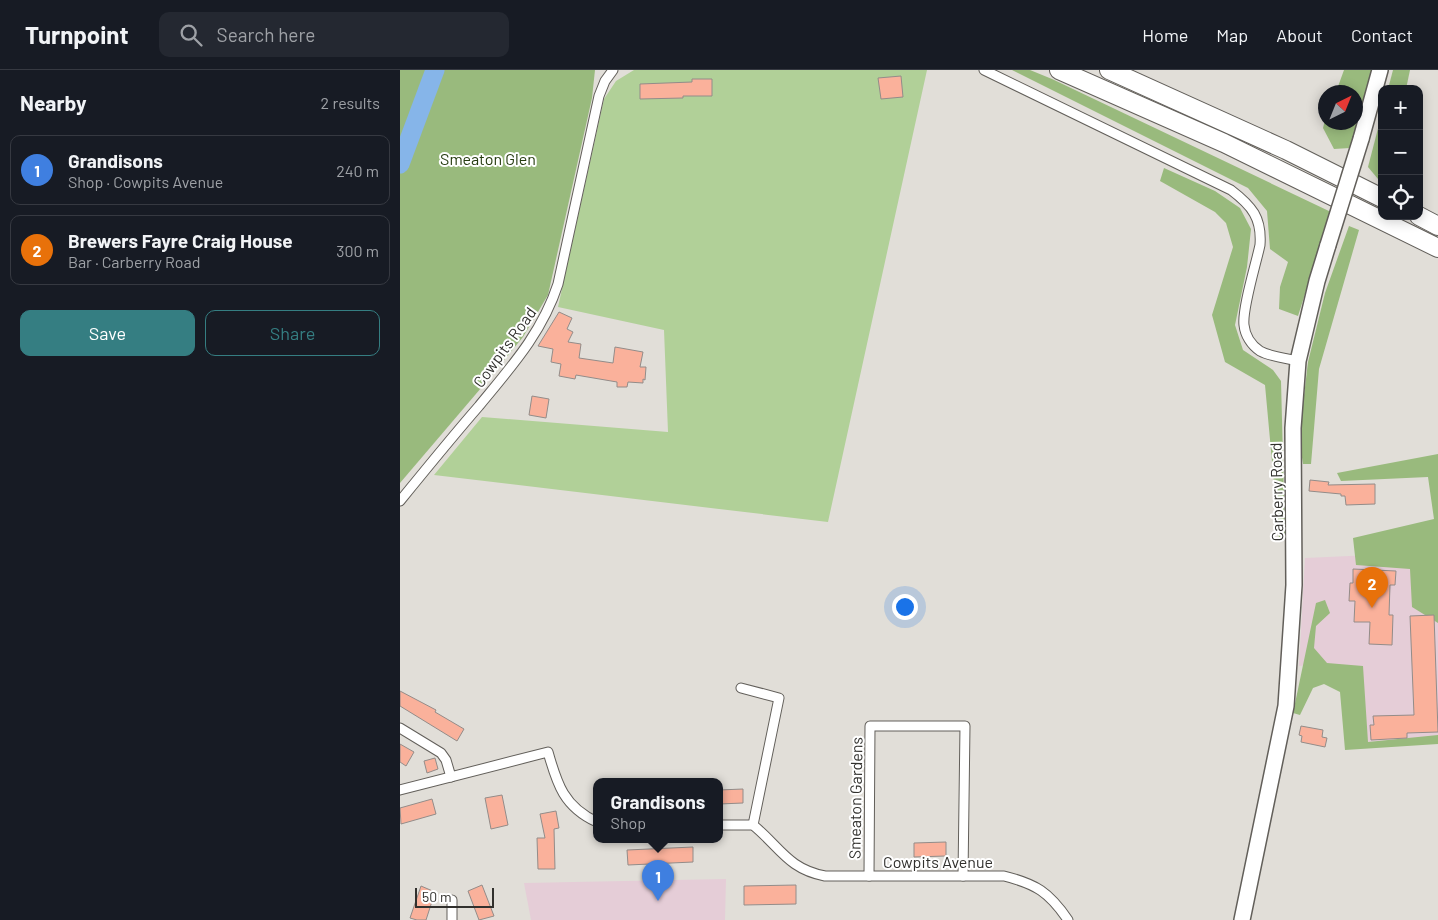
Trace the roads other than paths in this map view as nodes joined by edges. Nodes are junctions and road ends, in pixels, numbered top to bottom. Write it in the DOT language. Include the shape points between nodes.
graph roads {
  1 [pos="613,70"];
  2 [pos="984,70"];
  3 [pos="1059,70"];
  4 [pos="1109,70"];
  5 [pos="1380,70"];
  6 [pos="1378,196"];
  7 [pos="1423,218"];
  8 [pos="1438,226"];
  9 [pos="1438,248"];
  10 [pos="1298,360"];
  11 [pos="400,501"];
  12 [pos="741,688"];
  13 [pos="400,728"];
  14 [pos="451,777"];
  15 [pos="400,790"];
  16 [pos="593,819"];
  17 [pos="753,825"];
  18 [pos="723,826"];
  19 [pos="869,876"];
  20 [pos="963,876"];
  21 [pos="452,900"];
  22 [pos="452,920"];
  23 [pos="1068,920"];
  24 [pos="1242,920"];
  1 -- 11 [label="street, Cowpits Road" via="604,81 599,96 551,306 517,360"];
  2 -- 10 [label="street" via="1242,198 1259,221 1261,235 1243,324 1246,335 1260,351"];
  3 -- 9 [label="highway" via="1224,144"];
  4 -- 6 [label="highway" via="1286,150"];
  5 -- 10 [label="main road, Carberry Road, bridge" via="1317,281"];
  7 -- 8 [label="highway"];
  10 -- 24 [label="main road, Carberry Road" via="1292,428 1294,585 1286,706"];
  12 -- 17 [label="street" via="779,698"];
  13 -- 14 [label="street" via="441,752"];
  14 -- 15 [label="street"];
  14 -- 16 [label="street" via="548,752 557,783 565,796 575,808"];
  17 -- 18 [label="street"];
  17 -- 19 [label="street, Cowpits Avenue" via="786,859 810,874"];
  19 -- 20 [label="street, Cowpits Avenue"];
  19 -- 20 [label="street, Smeaton Gardens" via="870,726 965,726"];
  20 -- 23 [label="street, Cowpits Avenue" via="1004,876 1024,881 1056,902"];
  21 -- 22 [label="street"];
}
